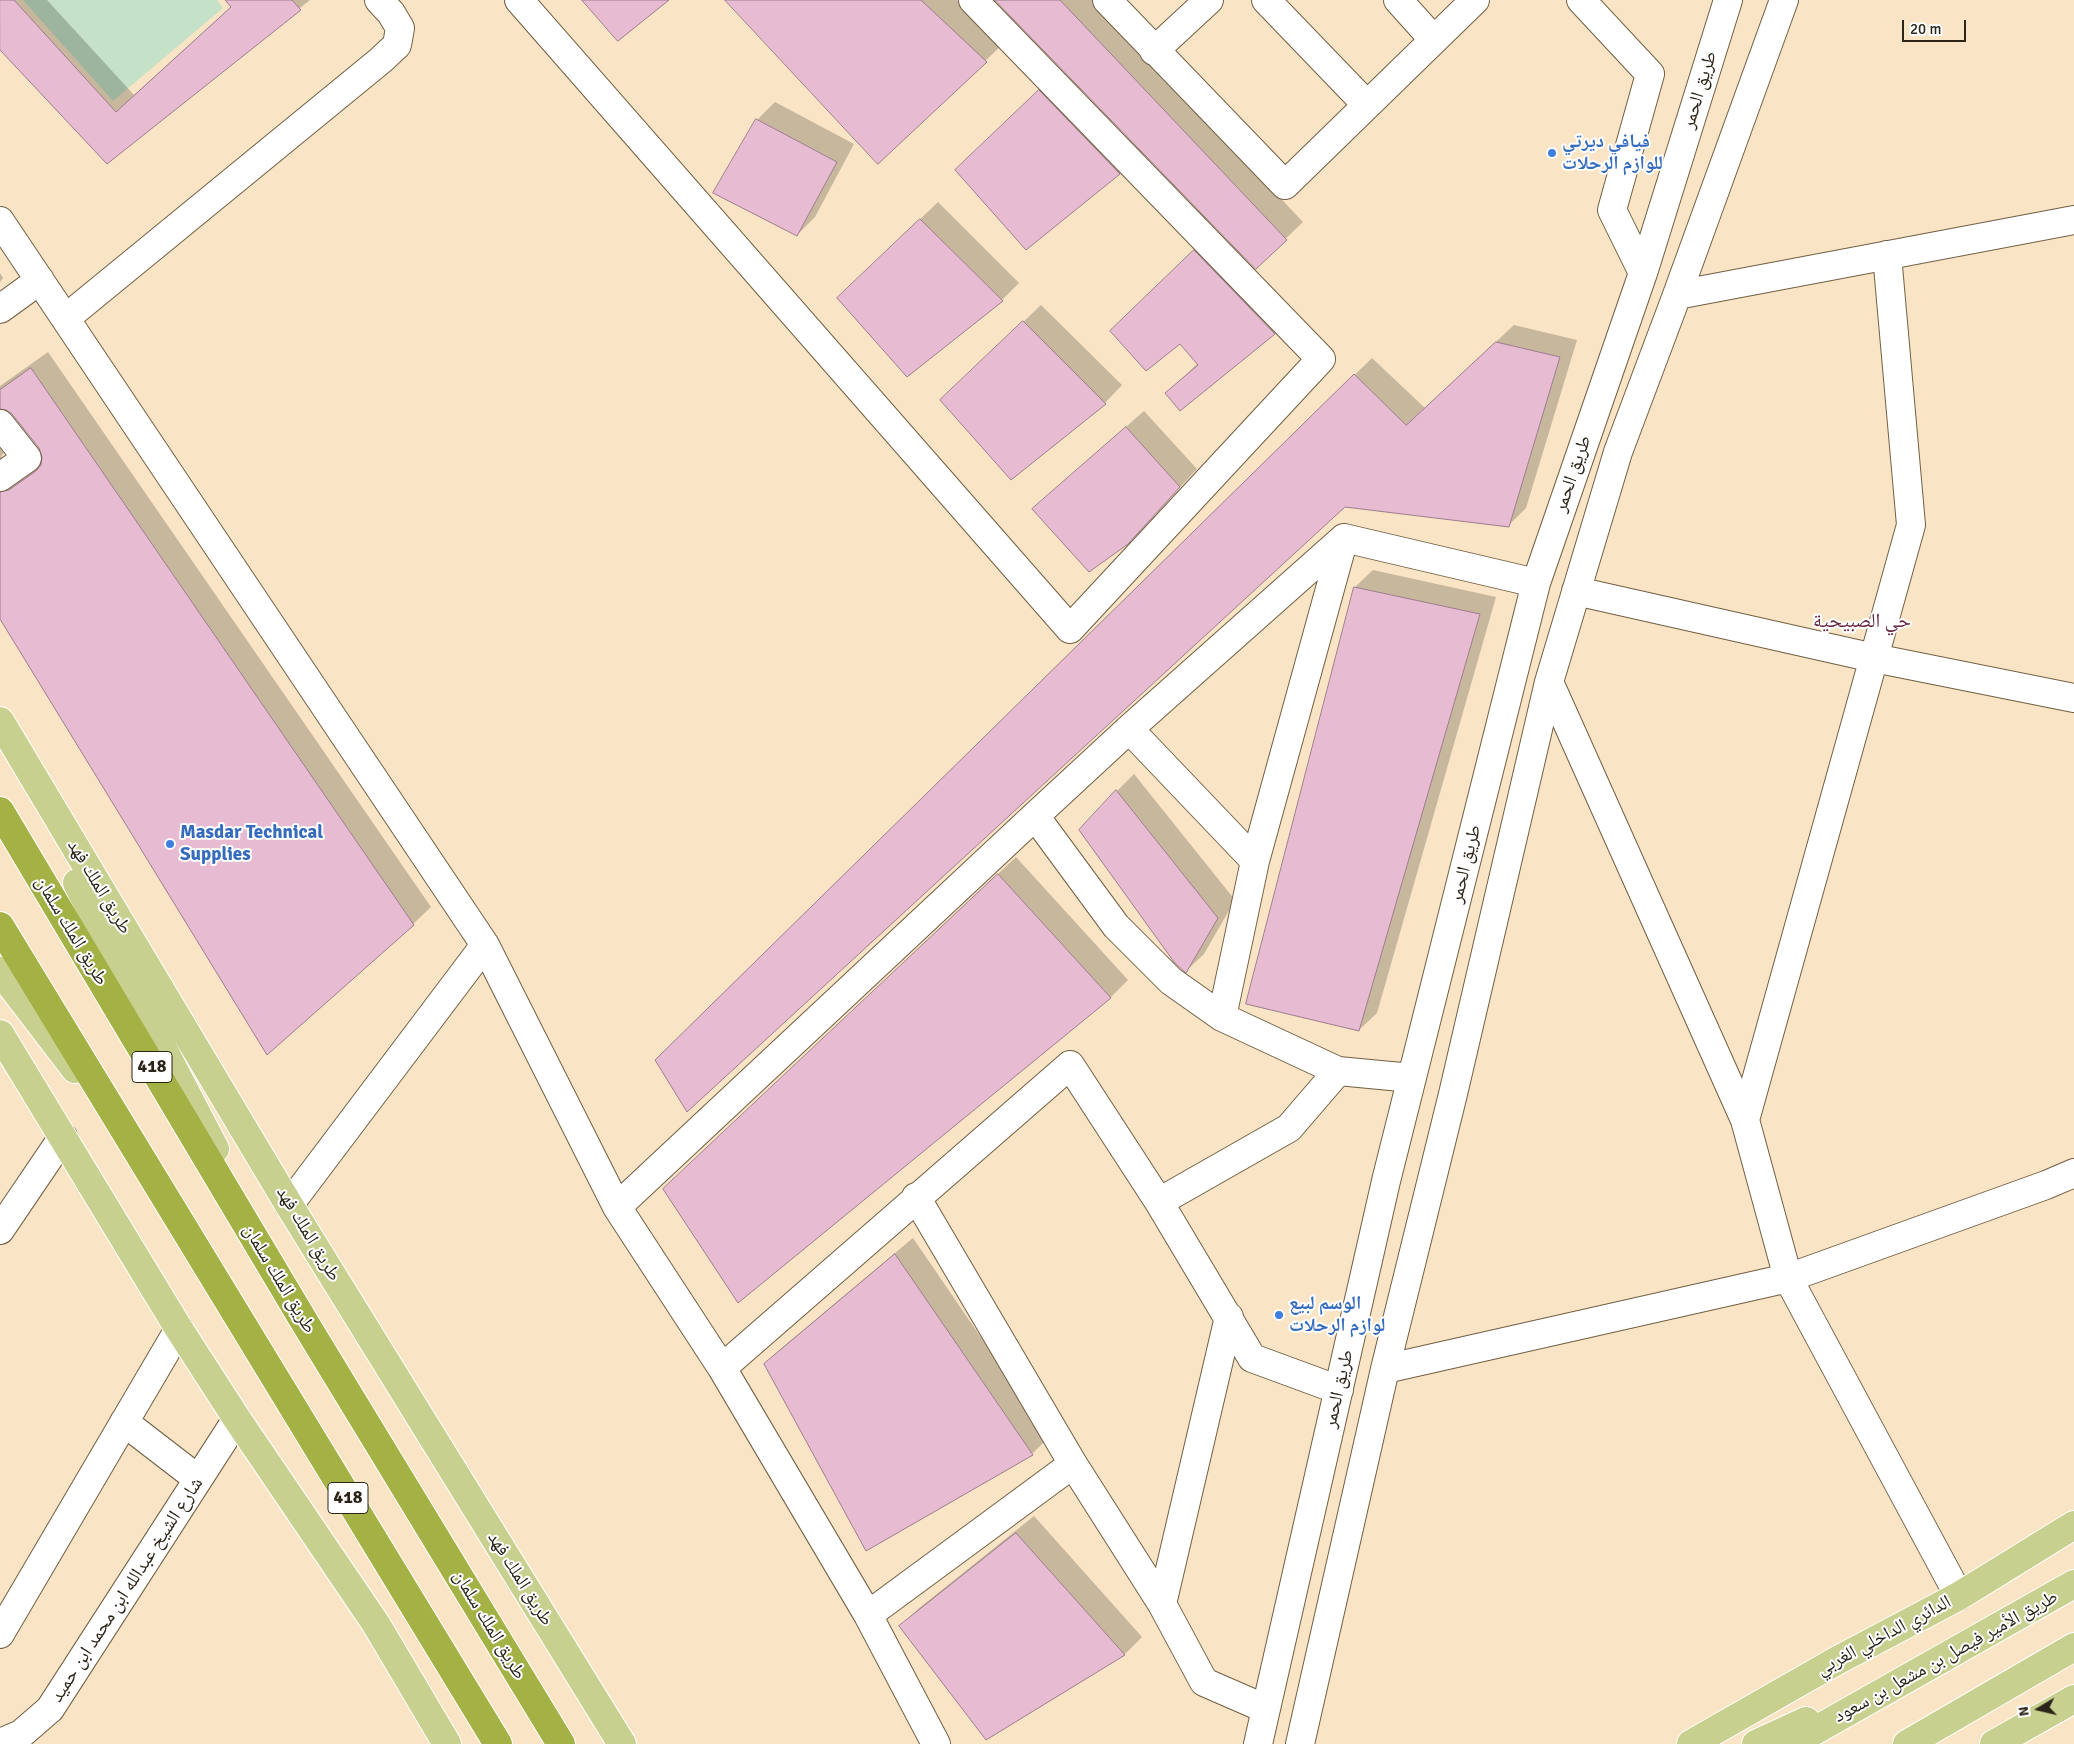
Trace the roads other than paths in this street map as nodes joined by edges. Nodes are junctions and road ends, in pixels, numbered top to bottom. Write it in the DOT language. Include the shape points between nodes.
graph roads {
  1 [pos="379,0"];
  2 [pos="519,0"];
  3 [pos="973,0"];
  4 [pos="1107,0"];
  5 [pos="1209,0"];
  6 [pos="1266,0"];
  7 [pos="1398,0"];
  8 [pos="1475,0"];
  9 [pos="1581,0"];
  10 [pos="1784,0"];
  11 [pos="1724,6"];
  12 [pos="1434,40"];
  13 [pos="1154,51"];
  14 [pos="1367,105"];
  15 [pos="2074,220"];
  16 [pos="0,221"];
  17 [pos="1887,255"];
  18 [pos="1642,273"];
  19 [pos="40,280"];
  20 [pos="1677,295"];
  21 [pos="0,309"];
  22 [pos="66,318"];
  23 [pos="0,424"];
  24 [pos="0,477"];
  25 [pos="1344,538"];
  26 [pos="1536,583"];
  27 [pos="1576,591"];
  28 [pos="1874,658"];
  29 [pos="1549,682"];
  30 [pos="2074,698"];
  31 [pos="0,721"];
  32 [pos="1129,729"];
  33 [pos="0,734"];
  34 [pos="0,811"];
  35 [pos="1035,816"];
  36 [pos="1255,860"];
  37 [pos="0,926"];
  38 [pos="485,945"];
  39 [pos="0,971"];
  40 [pos="1222,1017"];
  41 [pos="0,1034"];
  42 [pos="1338,1071"];
  43 [pos="1412,1078"];
  44 [pos="1745,1120"];
  45 [pos="127,1136"];
  46 [pos="63,1137"];
  47 [pos="2074,1174"];
  48 [pos="916,1197"];
  49 [pos="1160,1202"];
  50 [pos="289,1205"];
  51 [pos="616,1206"];
  52 [pos="0,1230"];
  53 [pos="1788,1278"];
  54 [pos="1229,1317"];
  55 [pos="305,1323"];
  56 [pos="179,1329"];
  57 [pos="722,1368"];
  58 [pos="1385,1369"];
  59 [pos="1339,1390"];
  60 [pos="237,1419"];
  61 [pos="124,1422"];
  62 [pos="1073,1464"];
  63 [pos="198,1479"];
  64 [pos="2074,1525"];
  65 [pos="2074,1584"];
  66 [pos="1958,1596"];
  67 [pos="1162,1604"];
  68 [pos="868,1615"];
  69 [pos="0,1634"];
  70 [pos="2074,1647"];
  71 [pos="1960,1650"];
  72 [pos="2074,1699"];
  73 [pos="1266,1709"];
  74 [pos="0,1743"];
  75 [pos="447,1744"];
  76 [pos="498,1744"];
  77 [pos="561,1744"];
  78 [pos="622,1744"];
  79 [pos="936,1744"];
  80 [pos="1258,1744"];
  81 [pos="1300,1744"];
  82 [pos="1691,1744"];
  83 [pos="1756,1744"];
  84 [pos="1791,1744"];
  85 [pos="1907,1744"];
  86 [pos="1994,1744"];
  1 -- 22 [label="street" via="400,28 397,45"];
  2 -- 3 [label="street" via="1070,629 1321,359"];
  4 -- 13 [label="street"];
  5 -- 13 [label="street"];
  6 -- 14 [label="street"];
  7 -- 12 [label="street"];
  8 -- 12 [label="street"];
  9 -- 18 [label="street" via="1650,74 1612,210"];
  10 -- 20 [label="street, طريق الحمر"];
  11 -- 18 [label="street, طريق الحمر"];
  12 -- 14 [label="street"];
  13 -- 14 [label="street" via="1285,185"];
  15 -- 17 [label="street"];
  16 -- 19 [label="street"];
  17 -- 20 [label="street"];
  17 -- 28 [label="street" via="1911,525"];
  18 -- 26 [label="street, طريق الحمر"];
  19 -- 21 [label="street"];
  19 -- 22 [label="street"];
  20 -- 27 [label="street, طريق الحمر" via="1618,452"];
  22 -- 38 [label="street"];
  23 -- 24 [label="street" via="27,458"];
  25 -- 26 [label="street"];
  25 -- 32 [label="street"];
  25 -- 36 [label="street"];
  26 -- 43 [label="street, طريق الحمر"];
  27 -- 28 [label="street"];
  27 -- 29 [label="street, طريق الحمر"];
  28 -- 30 [label="street"];
  28 -- 44 [label="street"];
  29 -- 44 [label="street"];
  29 -- 58 [label="street, طريق الحمر" via="1454,1094"];
  31 -- 50 [label="main road, طريق الملك فهد"];
  32 -- 35 [label="street"];
  32 -- 36 [label="street"];
  33 -- 55 [label="main road"];
  34 -- 55 [label="highway, طريق الملك سلمان / 418"];
  35 -- 40 [label="street" via="1116,926 1171,981"];
  35 -- 51 [label="street"];
  36 -- 40 [label="street"];
  37 -- 45 [label="highway, 418"];
  38 -- 50 [label="street"];
  38 -- 51 [label="street"];
  39 -- 45 [label="main road"];
  40 -- 42 [label="street"];
  41 -- 46 [label="main road"];
  42 -- 43 [label="street"];
  42 -- 49 [label="street" via="1289,1128"];
  43 -- 59 [label="street, طريق الحمر"];
  44 -- 53 [label="street"];
  45 -- 76 [label="highway, 418"];
  46 -- 52 [label="street"];
  46 -- 56 [label="main road"];
  47 -- 53 [label="street"];
  48 -- 49 [label="street" via="1070,1065"];
  48 -- 57 [label="street"];
  48 -- 62 [label="street"];
  49 -- 54 [label="street"];
  50 -- 78 [label="main road, طريق الملك فهد"];
  51 -- 57 [label="street"];
  53 -- 58 [label="street"];
  53 -- 66 [label="street"];
  54 -- 59 [label="street" via="1252,1358"];
  54 -- 67 [label="street"];
  55 -- 77 [label="highway, طريق الملك سلمان / 418"];
  56 -- 60 [label="main road"];
  56 -- 61 [label="street"];
  57 -- 68 [label="street"];
  58 -- 81 [label="street, طريق الحمر"];
  59 -- 73 [label="street, طريق الحمر"];
  60 -- 63 [label="street, شارع الشيخ عبدالله ابن محمد ابن حميد"];
  60 -- 75 [label="main road" via="376,1624"];
  61 -- 63 [label="street"];
  61 -- 69 [label="street"];
  62 -- 67 [label="street"];
  62 -- 68 [label="street"];
  63 -- 74 [label="street, شارع الشيخ عبدالله ابن محمد ابن حميد" via="50,1709 21,1734"];
  64 -- 66 [label="main road, الدائري الداخلي الغربي"];
  65 -- 71 [label="main road, طريق الأمير فيصل بن مشعل بن سعود"];
  66 -- 82 [label="main road, الدائري الداخلي الغربي"];
  67 -- 73 [label="street" via="1204,1682"];
  68 -- 79 [label="street"];
  70 -- 85 [label="main road"];
  71 -- 83 [label="main road"];
  71 -- 84 [label="main road, طريق الأمير فيصل بن مشعل بن سعود"];
  72 -- 86 [label="main road"];
  73 -- 80 [label="street, طريق الحمر"];
}
